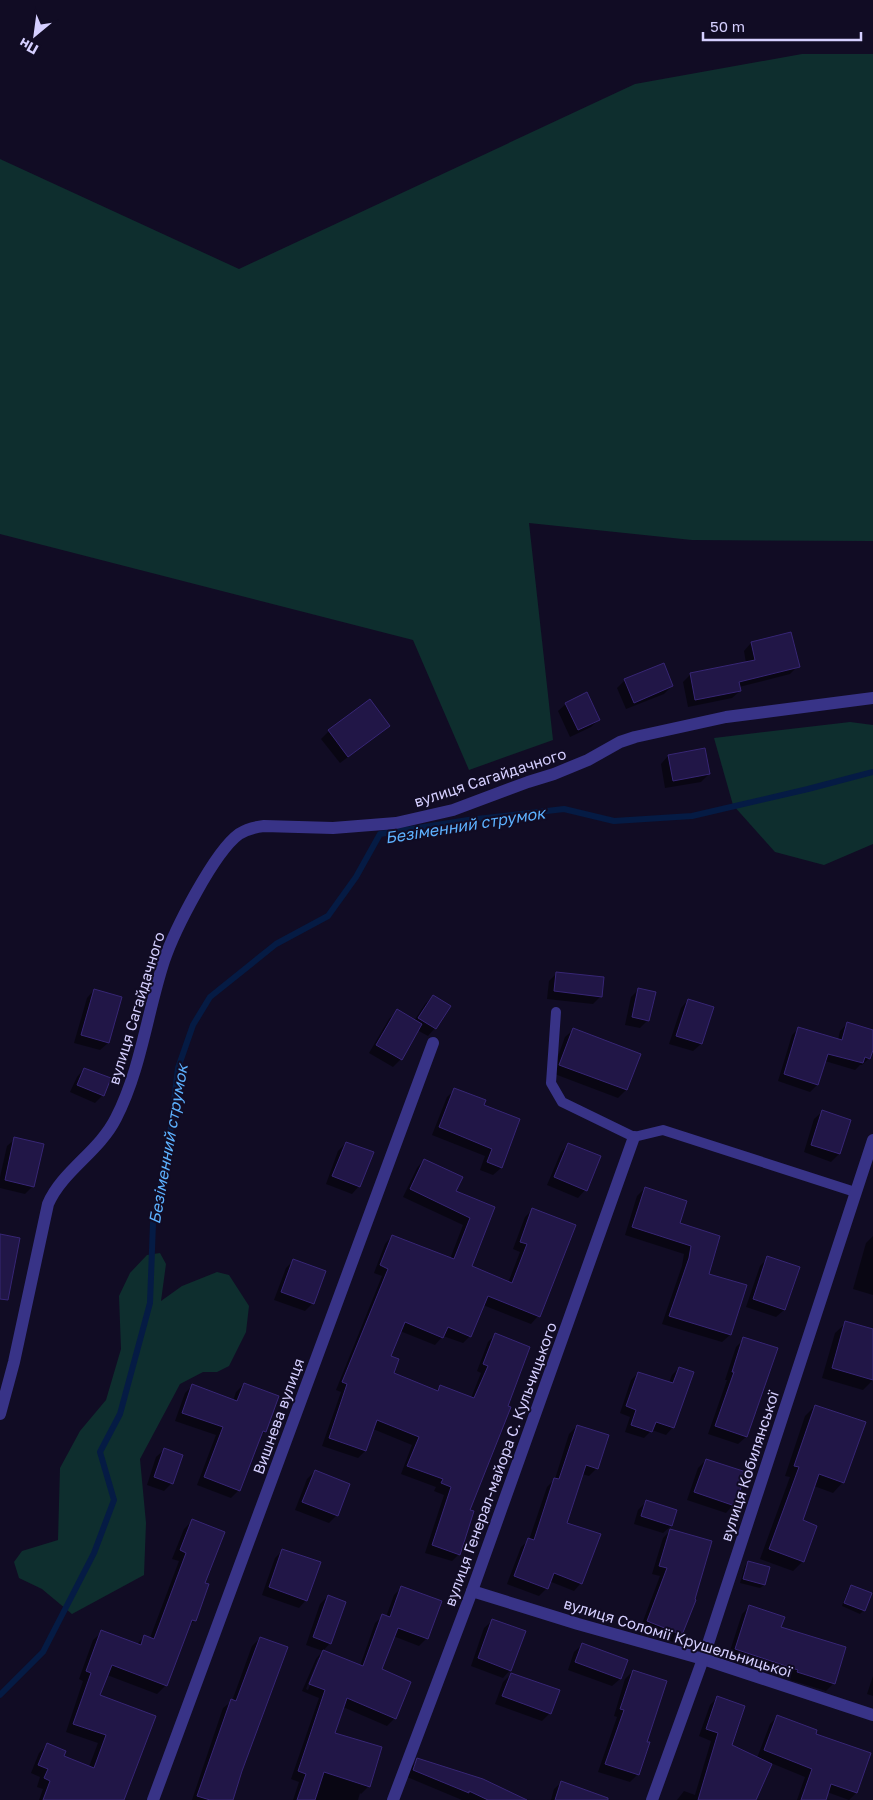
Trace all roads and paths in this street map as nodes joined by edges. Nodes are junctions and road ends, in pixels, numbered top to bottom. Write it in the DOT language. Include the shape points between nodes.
graph roads {
  1 [pos="873,698"];
  2 [pos="556,1012"];
  3 [pos="433,1043"];
  4 [pos="634,1137"];
  5 [pos="873,1140"];
  6 [pos="855,1192"];
  7 [pos="0,1414"];
  8 [pos="472,1591"];
  9 [pos="702,1659"];
  10 [pos="873,1715"];
  11 [pos="153,1800"];
  12 [pos="393,1800"];
  13 [pos="652,1800"];
  1 -- 7 [label="street, вулиця Сагайдачного" via="726,717 635,737 576,766 453,810 424,817 363,827 264,826 245,831 234,839 208,873 174,936 157,984 137,1062 117,1116 100,1143 54,1191 48,1204"];
  2 -- 4 [label="lane" via="551,1083 562,1102"];
  3 -- 11 [label="street, Вишнева вулиця"];
  4 -- 6 [label="lane" via="663,1130"];
  4 -- 8 [label="street, вулиця Генерал-майора С. Кульчицького"];
  5 -- 6 [label="street, вулиця Кобилянської"];
  6 -- 9 [label="street, вулиця Кобилянської"];
  8 -- 9 [label="street, вулиця Соломії Крушельницької"];
  8 -- 12 [label="street, вулиця Генерал-майора С. Кульчицького"];
  9 -- 10 [label="street, вулиця Соломії Крушельницької"];
  9 -- 13 [label="street, вулиця Кобилянської"];
}
